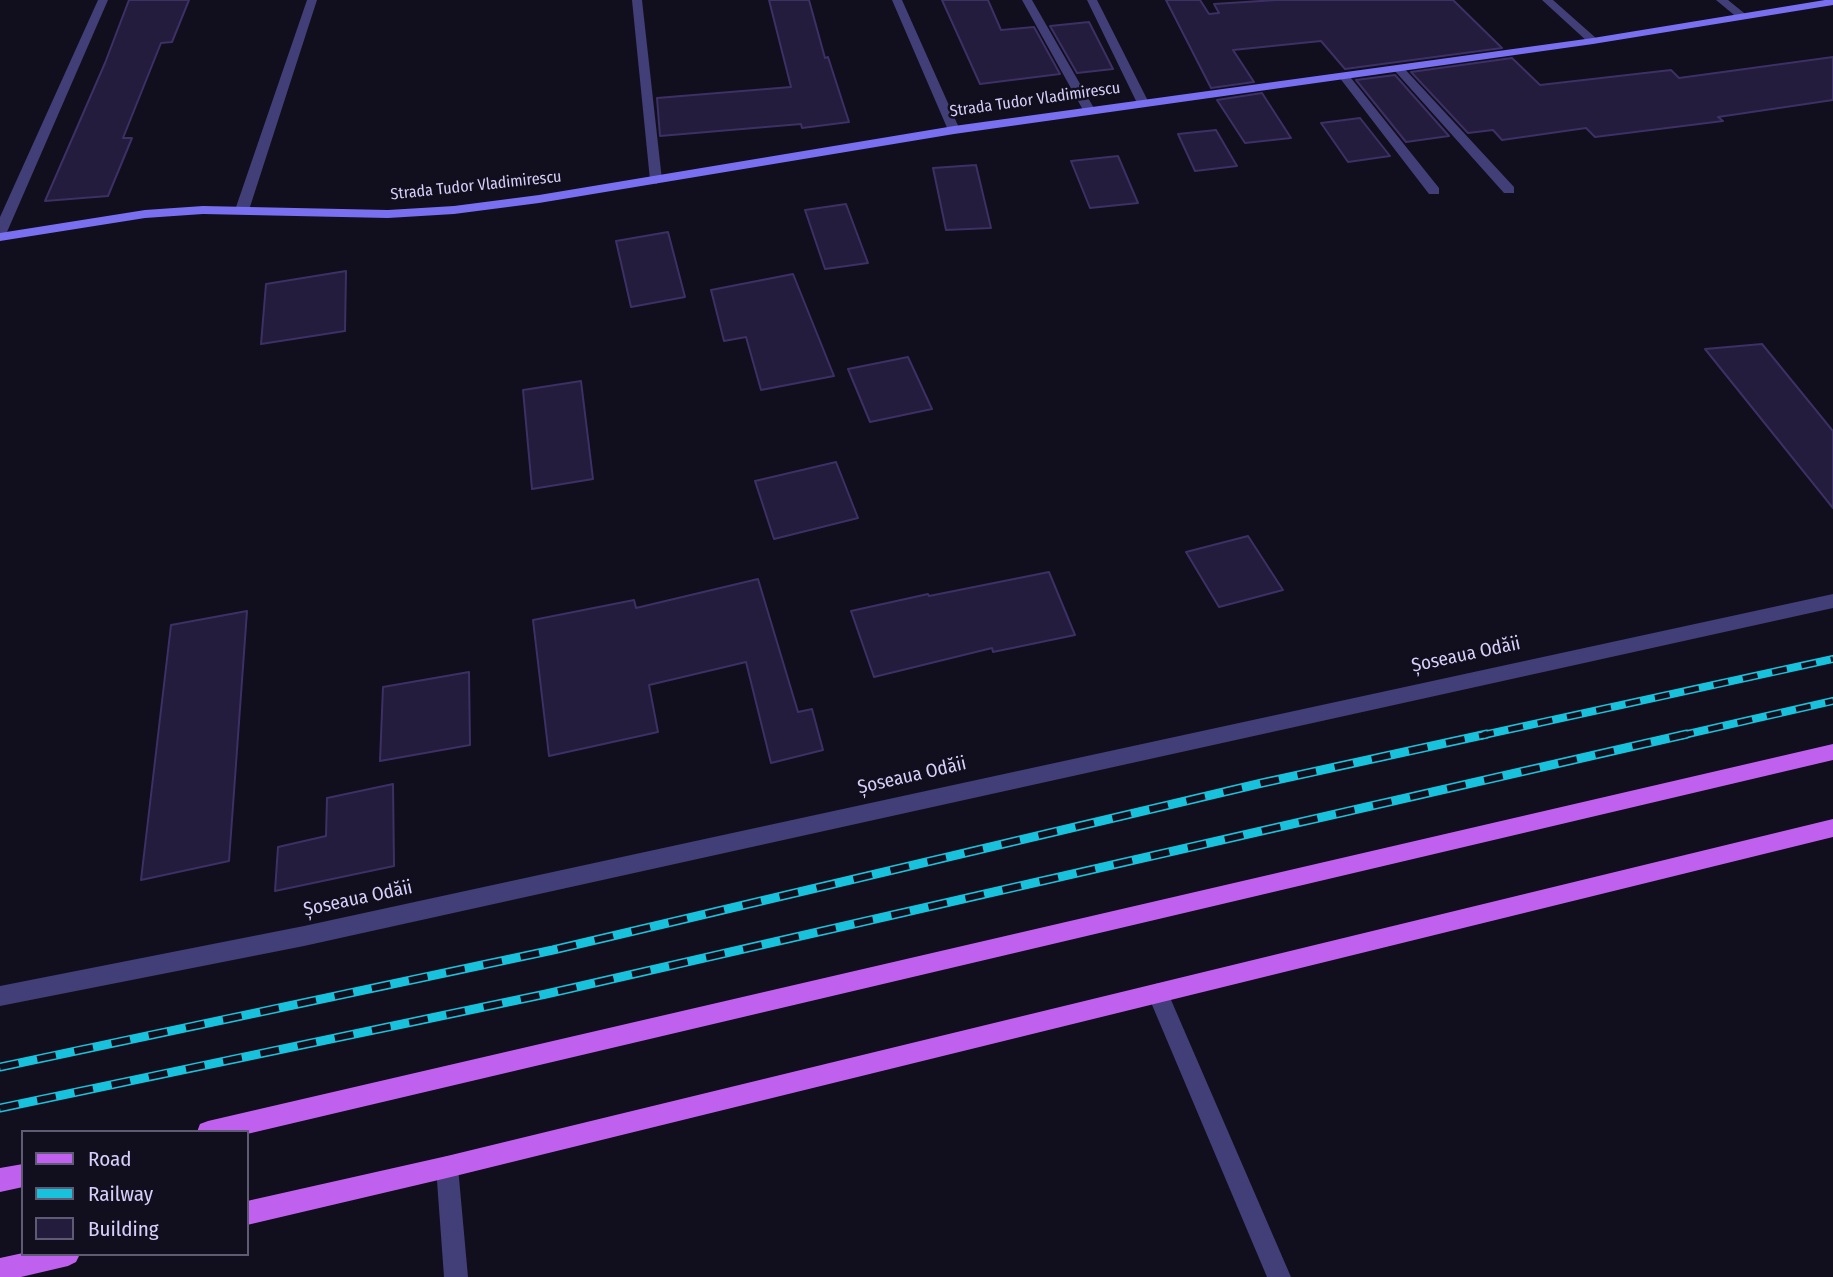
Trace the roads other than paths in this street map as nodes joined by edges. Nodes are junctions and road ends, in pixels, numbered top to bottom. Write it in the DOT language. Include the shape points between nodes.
graph roads {
  1 [pos="103,0"];
  2 [pos="312,0"];
  3 [pos="637,0"];
  4 [pos="897,0"];
  5 [pos="1027,0"];
  6 [pos="1092,0"];
  7 [pos="1547,0"];
  8 [pos="1721,0"];
  9 [pos="1833,2"];
  10 [pos="1743,17"];
  11 [pos="1593,41"];
  12 [pos="1398,68"];
  13 [pos="1343,75"];
  14 [pos="1143,103"];
  15 [pos="1089,110"];
  16 [pos="954,130"];
  17 [pos="656,180"];
  18 [pos="1509,190"];
  19 [pos="1434,191"];
  20 [pos="242,210"];
  21 [pos="0,232"];
  22 [pos="0,237"];
  23 [pos="1833,601"];
  24 [pos="1833,752"];
  25 [pos="1833,828"];
  26 [pos="1158,993"];
  27 [pos="0,996"];
  28 [pos="217,1130"];
  29 [pos="447,1167"];
  30 [pos="21,1175"];
  31 [pos="0,1180"];
  32 [pos="248,1213"];
  33 [pos="60,1256"];
  34 [pos="0,1270"];
  35 [pos="456,1277"];
  36 [pos="1279,1277"];
  1 -- 21 [label="street"];
  2 -- 20 [label="street"];
  3 -- 17 [label="street"];
  4 -- 16 [label="street"];
  5 -- 15 [label="street"];
  6 -- 14 [label="street"];
  7 -- 11 [label="street"];
  8 -- 10 [label="street"];
  9 -- 10 [label="street, Strada Tudor Vladimirescu"];
  10 -- 11 [label="street, Strada Tudor Vladimirescu"];
  11 -- 12 [label="street, Strada Tudor Vladimirescu"];
  12 -- 13 [label="street, Strada Tudor Vladimirescu"];
  12 -- 18 [label="street"];
  13 -- 14 [label="street, Strada Tudor Vladimirescu"];
  13 -- 19 [label="street"];
  14 -- 15 [label="street, Strada Tudor Vladimirescu"];
  15 -- 16 [label="street, Strada Tudor Vladimirescu"];
  16 -- 17 [label="street, Strada Tudor Vladimirescu"];
  17 -- 20 [label="street, Strada Tudor Vladimirescu" via="454,210 320,214"];
  20 -- 22 [label="street, Strada Tudor Vladimirescu" via="145,215"];
  23 -- 27 [label="street, Șoseaua Odăii" via="304,936"];
  24 -- 28 [label="main road"];
  25 -- 26 [label="main road"];
  26 -- 29 [label="main road"];
  26 -- 36 [label="street"];
  29 -- 32 [label="main road"];
  29 -- 35 [label="street"];
  30 -- 31 [label="main road"];
  33 -- 34 [label="main road"];
}
